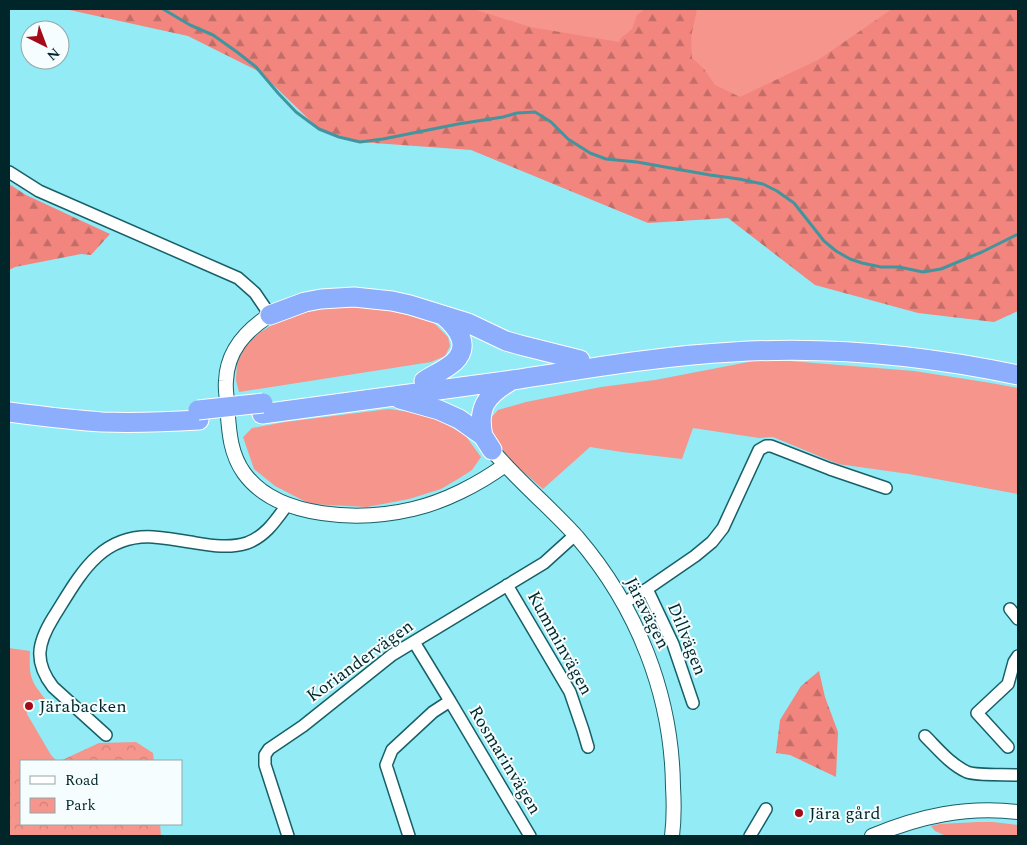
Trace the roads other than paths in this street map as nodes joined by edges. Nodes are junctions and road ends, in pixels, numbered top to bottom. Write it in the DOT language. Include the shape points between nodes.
graph roads {
  1 [pos="9,172"];
  2 [pos="270,315"];
  3 [pos="444,316"];
  4 [pos="580,360"];
  5 [pos="1018,365"];
  6 [pos="1018,375"];
  7 [pos="514,379"];
  8 [pos="424,381"];
  9 [pos="392,396"];
  10 [pos="9,402"];
  11 [pos="262,409"];
  12 [pos="9,412"];
  13 [pos="198,415"];
  14 [pos="487,443"];
  15 [pos="505,465"];
  16 [pos="886,488"];
  17 [pos="287,505"];
  18 [pos="575,535"];
  19 [pos="507,585"];
  20 [pos="647,589"];
  21 [pos="624,603"];
  22 [pos="1010,609"];
  23 [pos="1018,619"];
  24 [pos="414,642"];
  25 [pos="1018,656"];
  26 [pos="1014,679"];
  27 [pos="450,701"];
  28 [pos="693,703"];
  29 [pos="106,735"];
  30 [pos="925,736"];
  31 [pos="588,747"];
  32 [pos="1008,747"];
  33 [pos="1018,775"];
  34 [pos="766,809"];
  35 [pos="1018,812"];
  36 [pos="288,836"];
  37 [pos="409,836"];
  38 [pos="530,836"];
  39 [pos="672,836"];
  40 [pos="750,836"];
  41 [pos="872,836"];
  1 -- 2 [label="street" via="39,191 238,278 255,293"];
  2 -- 3 [label="highway" via="305,302 354,297 410,305"];
  2 -- 17 [label="street" via="243,336 235,347 225,383 231,441 238,463 252,482"];
  3 -- 4 [label="highway" via="506,341"];
  3 -- 8 [label="highway" via="461,337 461,352 454,362"];
  4 -- 5 [label="highway" via="696,345 795,340 928,348"];
  4 -- 8 [label="highway"];
  6 -- 7 [label="highway" via="921,358 795,350 690,356"];
  7 -- 9 [label="highway"];
  7 -- 14 [label="highway" via="496,390 485,404 480,418"];
  8 -- 11 [label="highway"];
  9 -- 11 [label="highway"];
  9 -- 14 [label="highway" via="449,413 466,423"];
  10 -- 13 [label="highway" via="69,410"];
  11 -- 13 [label="highway, bridge"];
  12 -- 13 [label="highway" via="135,423"];
  14 -- 15 [label="street, Järavägen"];
  15 -- 17 [label="street" via="455,493 414,509 387,514 334,514"];
  15 -- 18 [label="street, Järavägen"];
  16 -- 20 [label="street" via="772,446 763,448 759,450 723,528 712,542"];
  17 -- 29 [label="street" via="266,531 247,542 217,546 152,537 136,538 109,547 83,570 45,632 40,660 42,671 53,687"];
  18 -- 19 [label="street, Koriandervägen" via="544,563"];
  18 -- 21 [label="street, Järavägen"];
  19 -- 24 [label="street, Koriandervägen"];
  19 -- 31 [label="street, Kumminvägen" via="570,692"];
  20 -- 21 [label="street"];
  20 -- 28 [label="street, Dillvägen" via="673,644"];
  21 -- 39 [label="street, Järavägen" via="656,674 669,732 673,774"];
  22 -- 23 [label="street"];
  24 -- 27 [label="street, Rosmarinvägen"];
  24 -- 36 [label="street, Koriandervägen" via="392,655 264,755"];
  25 -- 26 [label="street" via="1011,670"];
  26 -- 32 [label="street" via="977,713"];
  27 -- 37 [label="street, Rosmarinvägen" via="433,712 392,750 386,765"];
  27 -- 38 [label="street, Rosmarinvägen"];
  30 -- 33 [label="street" via="947,759 968,772"];
  34 -- 40 [label="street"];
  35 -- 41 [label="street" via="963,811 923,818"];
}
